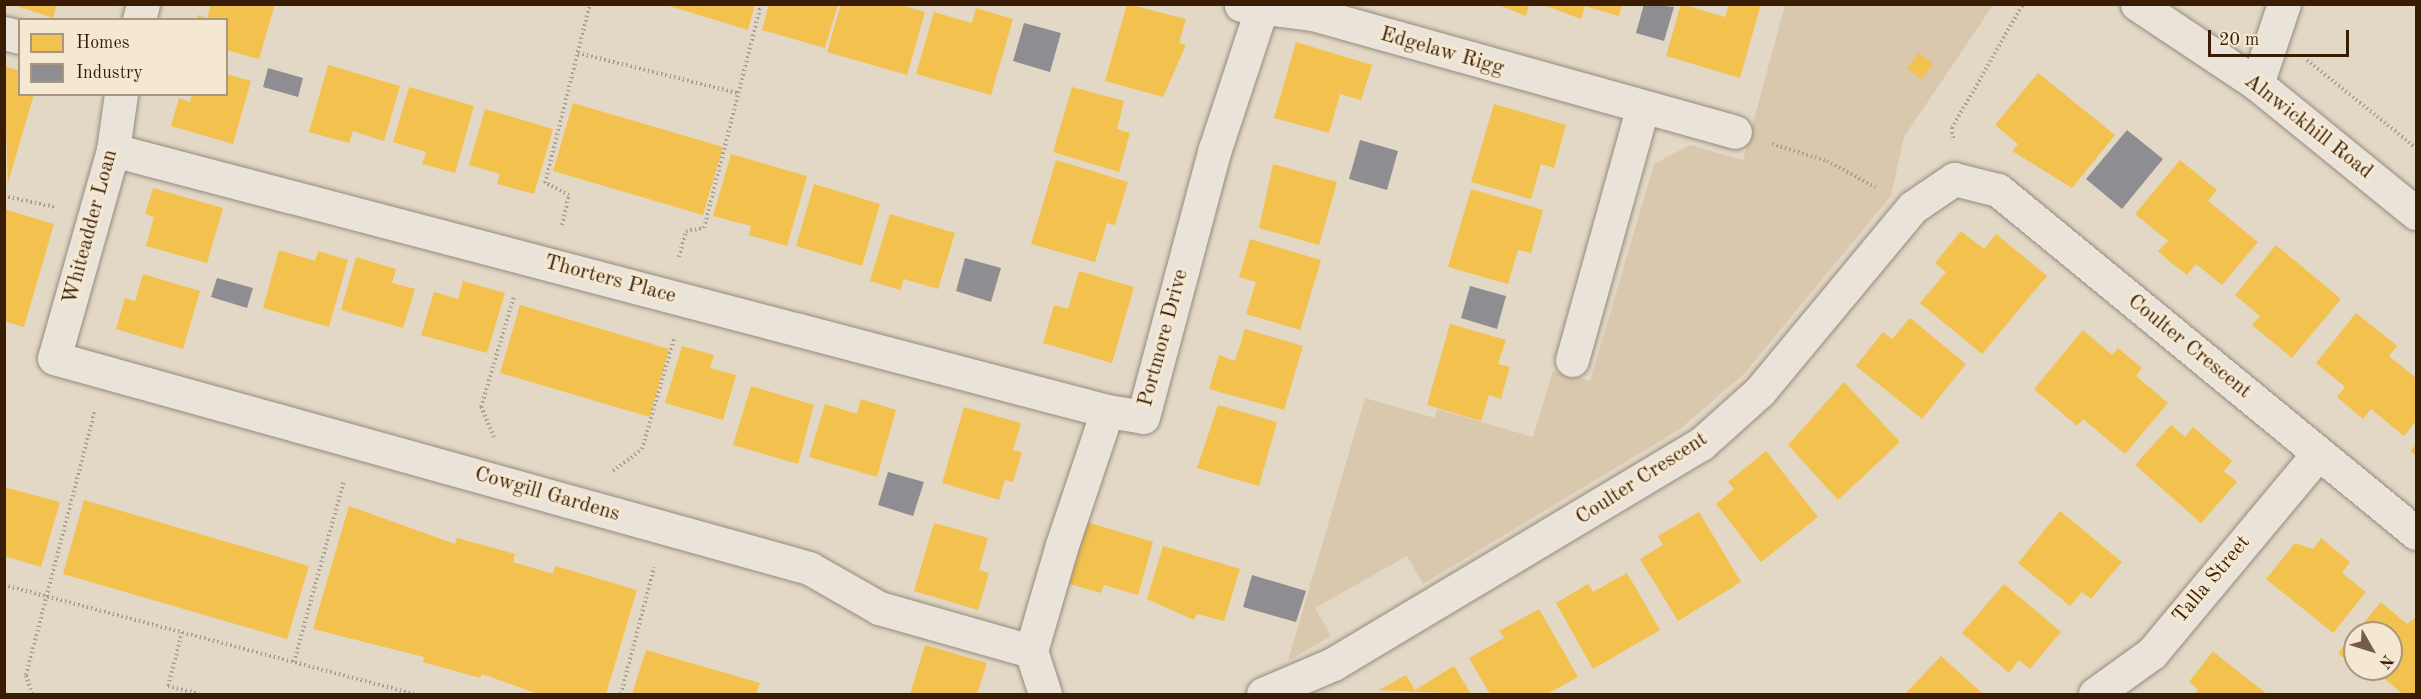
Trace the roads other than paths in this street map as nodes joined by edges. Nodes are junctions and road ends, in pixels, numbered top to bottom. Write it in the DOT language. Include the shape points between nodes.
graph roads {
  1 [pos="2137,4"];
  2 [pos="2284,4"];
  3 [pos="1250,7"];
  4 [pos="2257,84"];
  5 [pos="121,96"];
  6 [pos="1642,109"];
  7 [pos="1735,132"];
  8 [pos="113,150"];
  9 [pos="2416,213"];
  10 [pos="54,358"];
  11 [pos="1572,360"];
  12 [pos="1107,411"];
  13 [pos="2318,454"];
  14 [pos="2416,533"];
  15 [pos="1031,651"];
  16 [pos="1045,694"];
  17 [pos="1263,694"];
  18 [pos="2095,694"];
  1 -- 4 [label="street, Alnwickhill Road"];
  2 -- 4 [label="street"];
  3 -- 6 [label="street, Edgelaw Rigg" via="1312,15"];
  3 -- 12 [label="street, Portmore Drive" via="1143,417"];
  4 -- 9 [label="street, Alnwickhill Road"];
  5 -- 8 [label="street, Whiteadder Loan"];
  6 -- 7 [label="street, Edgelaw Rigg"];
  6 -- 11 [label="street"];
  8 -- 10 [label="street, Whiteadder Loan"];
  8 -- 12 [label="street, Thorters Place"];
  10 -- 15 [label="street, Cowgill Gardens" via="809,568 879,608"];
  12 -- 15 [label="street, Portmore Drive"];
  13 -- 14 [label="street, Coulter Crescent"];
  13 -- 17 [label="street, Coulter Crescent" via="1998,190 1954,179 1913,207 1760,391 1701,444 1333,664"];
  13 -- 18 [label="street, Talla Street" via="2152,653"];
  15 -- 16 [label="street"];
}
